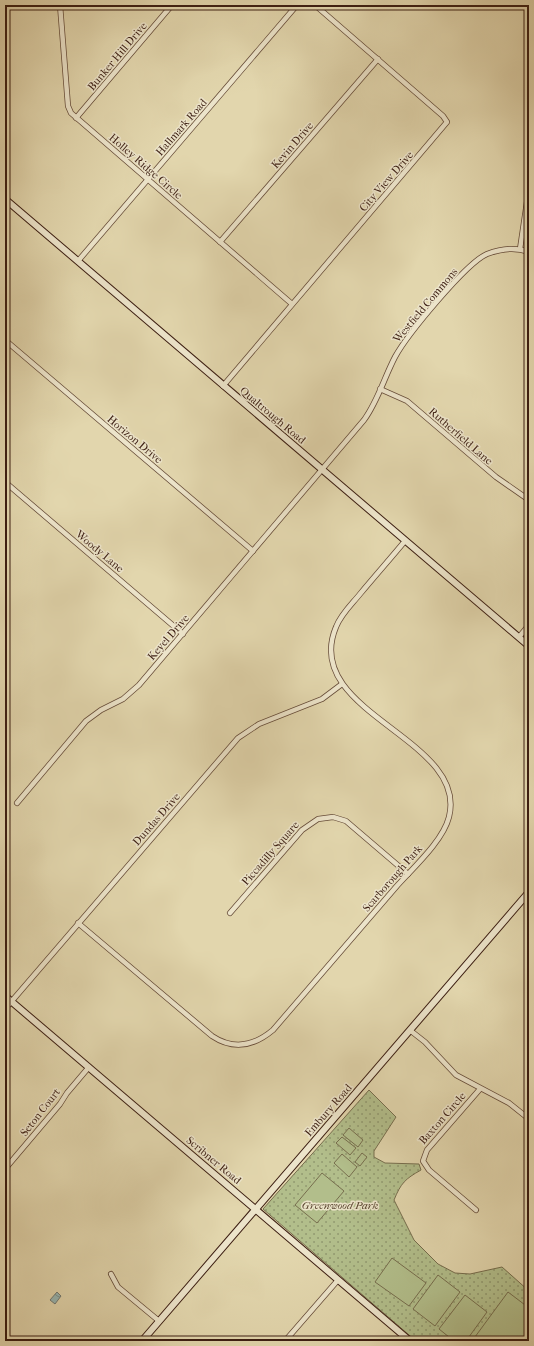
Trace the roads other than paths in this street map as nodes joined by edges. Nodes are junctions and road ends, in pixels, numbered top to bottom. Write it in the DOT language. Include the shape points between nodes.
graph roads {
  1 [pos="60,5"];
  2 [pos="172,5"];
  3 [pos="297,5"];
  4 [pos="314,5"];
  5 [pos="378,59"];
  6 [pos="76,118"];
  7 [pos="148,180"];
  8 [pos="528,195"];
  9 [pos="5,199"];
  10 [pos="220,242"];
  11 [pos="520,249"];
  12 [pos="529,252"];
  13 [pos="78,261"];
  14 [pos="292,304"];
  15 [pos="5,340"];
  16 [pos="223,386"];
  17 [pos="380,389"];
  18 [pos="321,470"];
  19 [pos="5,482"];
  20 [pos="529,500"];
  21 [pos="405,541"];
  22 [pos="253,551"];
  23 [pos="529,625"];
  24 [pos="183,634"];
  25 [pos="519,637"];
  26 [pos="529,646"];
  27 [pos="342,684"];
  28 [pos="17,803"];
  29 [pos="408,874"];
  30 [pos="529,892"];
  31 [pos="230,913"];
  32 [pos="78,923"];
  33 [pos="5,996"];
  34 [pos="12,1002"];
  35 [pos="5,1010"];
  36 [pos="411,1031"];
  37 [pos="89,1066"];
  38 [pos="480,1089"];
  39 [pos="529,1119"];
  40 [pos="5,1169"];
  41 [pos="256,1209"];
  42 [pos="476,1210"];
  43 [pos="111,1274"];
  44 [pos="338,1280"];
  45 [pos="159,1321"];
  46 [pos="142,1341"];
  47 [pos="285,1341"];
  48 [pos="410,1341"];
  1 -- 6 [label="street, Holley Ridge Circle" via="68,106"];
  2 -- 6 [label="street, Bunker Hill Drive"];
  3 -- 7 [label="street, Hallmark Road"];
  4 -- 5 [label="street, City View Drive"];
  5 -- 10 [label="street, Kevin Drive"];
  5 -- 14 [label="street, City View Drive" via="447,122"];
  6 -- 7 [label="street, Holley Ridge Circle"];
  7 -- 10 [label="street, Holley Ridge Circle"];
  7 -- 13 [label="street, Hallmark Road"];
  8 -- 11 [label="street"];
  9 -- 13 [label="street, Qualtrough Road"];
  10 -- 14 [label="street, Holley Ridge Circle"];
  11 -- 12 [label="street, Westfield Commons"];
  11 -- 17 [label="street, Westfield Commons" via="487,254 468,267 402,345"];
  13 -- 16 [label="street, Qualtrough Road"];
  14 -- 16 [label="street, City View Drive"];
  15 -- 22 [label="street, Horizon Drive"];
  16 -- 18 [label="street, Qualtrough Road"];
  17 -- 18 [label="street, Westfield Commons" via="370,412"];
  17 -- 20 [label="street, Rutherfield Lane" via="407,401 496,478"];
  18 -- 21 [label="street, Qualtrough Road"];
  18 -- 22 [label="street, Keyel Drive"];
  19 -- 24 [label="street, Woody Lane"];
  21 -- 25 [label="street, Qualtrough Road"];
  21 -- 27 [label="street, Scarborough Park" via="348,608 333,634 332,655 335,672"];
  22 -- 24 [label="street, Keyel Drive"];
  23 -- 25 [label="street"];
  24 -- 28 [label="street, Keyel Drive" via="131,693 86,721"];
  25 -- 26 [label="street, Qualtrough Road"];
  27 -- 29 [label="street, Scarborough Park" via="435,765 447,783 451,806 446,826"];
  27 -- 32 [label="street, Dundas Drive" via="322,699 259,724 238,738"];
  29 -- 31 [label="street, Piccadilly Square" via="346,821 333,817 318,818 302,830"];
  29 -- 32 [label="street, Scarborough Park" via="273,1030 257,1041 244,1045 225,1043 212,1036"];
  30 -- 36 [label="street, Embury Road"];
  32 -- 34 [label="street, Dundas Drive"];
  33 -- 34 [label="street, Scribner Road"];
  34 -- 35 [label="street, Dundas Drive"];
  34 -- 37 [label="street, Scribner Road"];
  36 -- 38 [label="street" via="456,1075"];
  36 -- 41 [label="street, Embury Road"];
  37 -- 40 [label="street, Seton Court"];
  37 -- 41 [label="street, Scribner Road"];
  38 -- 39 [label="street" via="510,1103"];
  38 -- 42 [label="street, Baxton Circle" via="426,1150 423,1157 426,1168"];
  41 -- 44 [label="street, Scribner Road"];
  41 -- 45 [label="street, Embury Road"];
  43 -- 45 [label="street" via="118,1287"];
  44 -- 47 [label="street"];
  44 -- 48 [label="street, Scribner Road"];
  45 -- 46 [label="street, Embury Road"];
}
